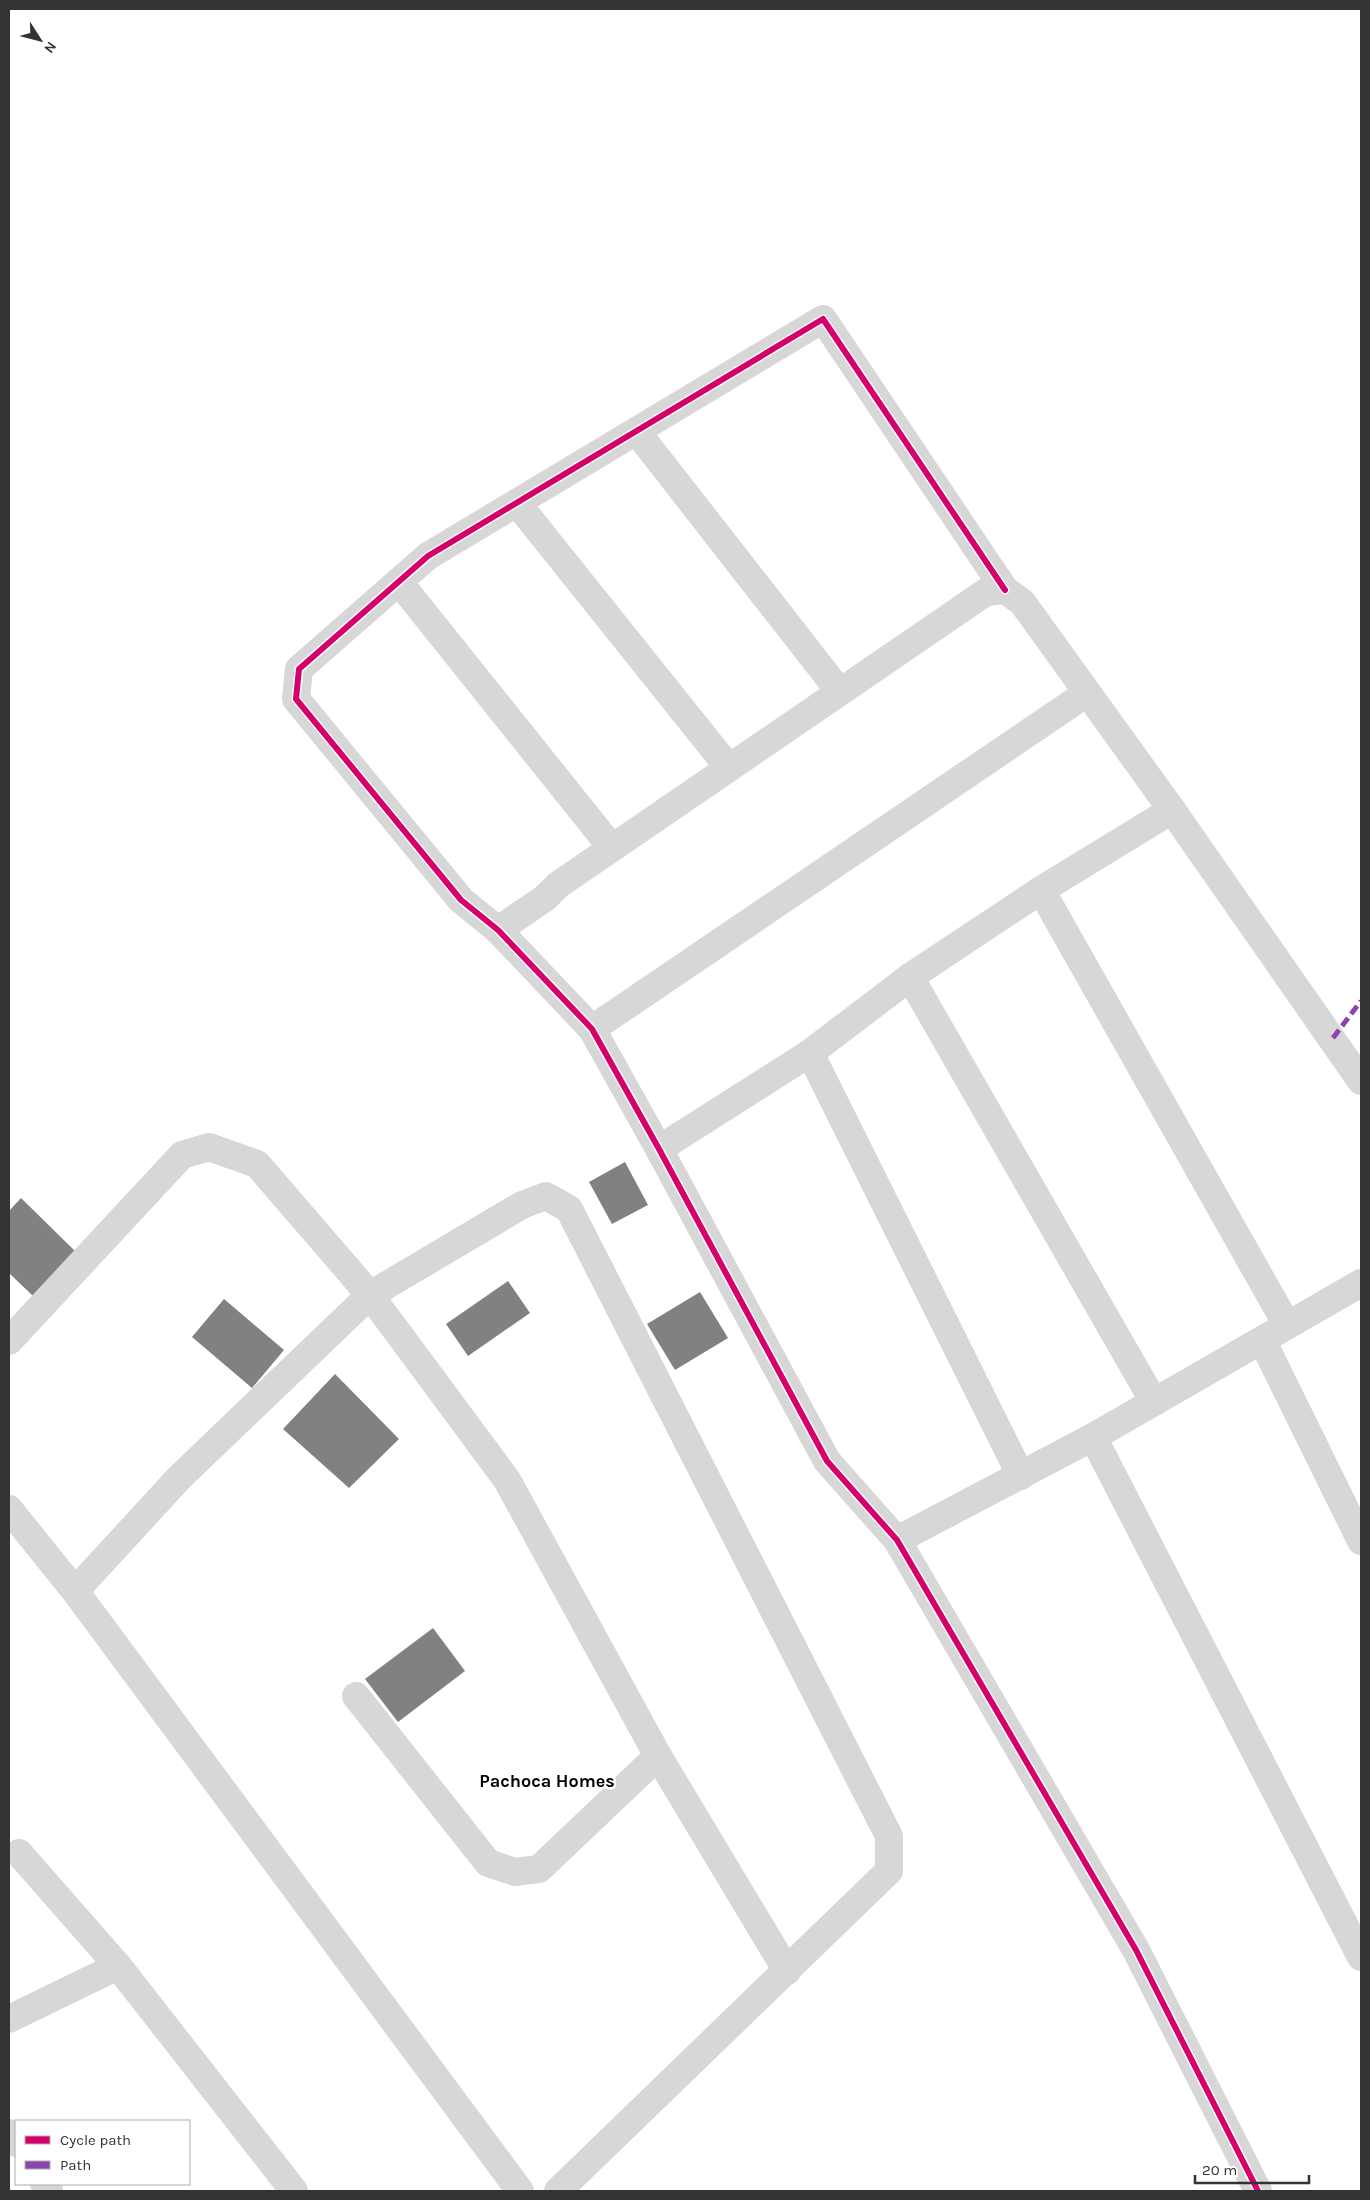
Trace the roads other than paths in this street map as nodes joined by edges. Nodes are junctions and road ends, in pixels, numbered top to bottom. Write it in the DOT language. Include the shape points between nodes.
graph roads {
  1 [pos="637,432"];
  2 [pos="517,503"];
  3 [pos="399,582"];
  4 [pos="1006,590"];
  5 [pos="840,692"];
  6 [pos="1087,694"];
  7 [pos="729,768"];
  8 [pos="1172,810"];
  9 [pos="612,848"];
  10 [pos="1041,890"];
  11 [pos="498,930"];
  12 [pos="910,977"];
  13 [pos="592,1028"];
  14 [pos="810,1053"];
  15 [pos="1361,1082"];
  16 [pos="659,1149"];
  17 [pos="1361,1283"];
  18 [pos="370,1296"];
  19 [pos="1287,1325"];
  20 [pos="1262,1340"];
  21 [pos="9,1341"];
  22 [pos="1154,1402"];
  23 [pos="1093,1437"];
  24 [pos="1021,1476"];
  25 [pos="9,1509"];
  26 [pos="897,1540"];
  27 [pos="1361,1541"];
  28 [pos="76,1591"];
  29 [pos="356,1696"];
  30 [pos="658,1756"];
  31 [pos="19,1853"];
  32 [pos="1361,1957"];
  33 [pos="118,1966"];
  34 [pos="788,1971"];
  35 [pos="9,2019"];
  36 [pos="294,2191"];
  37 [pos="520,2191"];
  38 [pos="558,2191"];
  39 [pos="1258,2191"];
  1 -- 2 [label="street"];
  1 -- 4 [label="street" via="823,320"];
  1 -- 5 [label="street"];
  2 -- 3 [label="street" via="428,556"];
  2 -- 7 [label="street"];
  3 -- 9 [label="street"];
  3 -- 11 [label="street" via="299,669 296,699 461,900"];
  4 -- 5 [label="street" via="986,592"];
  4 -- 6 [label="street" via="1022,602"];
  5 -- 7 [label="street"];
  6 -- 8 [label="street"];
  6 -- 13 [label="street"];
  7 -- 9 [label="street"];
  8 -- 10 [label="street"];
  8 -- 15 [label="street"];
  9 -- 11 [label="street"];
  10 -- 12 [label="street"];
  10 -- 19 [label="street"];
  11 -- 13 [label="street"];
  12 -- 14 [label="street"];
  12 -- 22 [label="street"];
  13 -- 16 [label="street"];
  14 -- 16 [label="street"];
  14 -- 24 [label="street"];
  16 -- 26 [label="street" via="827,1461"];
  17 -- 19 [label="street"];
  18 -- 21 [label="street" via="257,1164 209,1147 182,1155"];
  18 -- 28 [label="street" via="179,1478"];
  18 -- 30 [label="street" via="507,1480"];
  18 -- 34 [label="street" via="522,1206 546,1196 569,1209 889,1836 889,1871"];
  19 -- 20 [label="street"];
  20 -- 22 [label="street"];
  20 -- 27 [label="street"];
  22 -- 23 [label="street"];
  23 -- 24 [label="street"];
  23 -- 32 [label="street"];
  24 -- 26 [label="street"];
  25 -- 28 [label="street"];
  26 -- 39 [label="street" via="1136,1950"];
  28 -- 37 [label="street"];
  29 -- 30 [label="street" via="488,1864 515,1872 539,1869"];
  30 -- 34 [label="street"];
  31 -- 33 [label="street"];
  33 -- 35 [label="street"];
  33 -- 36 [label="street"];
  34 -- 38 [label="street"];
}
